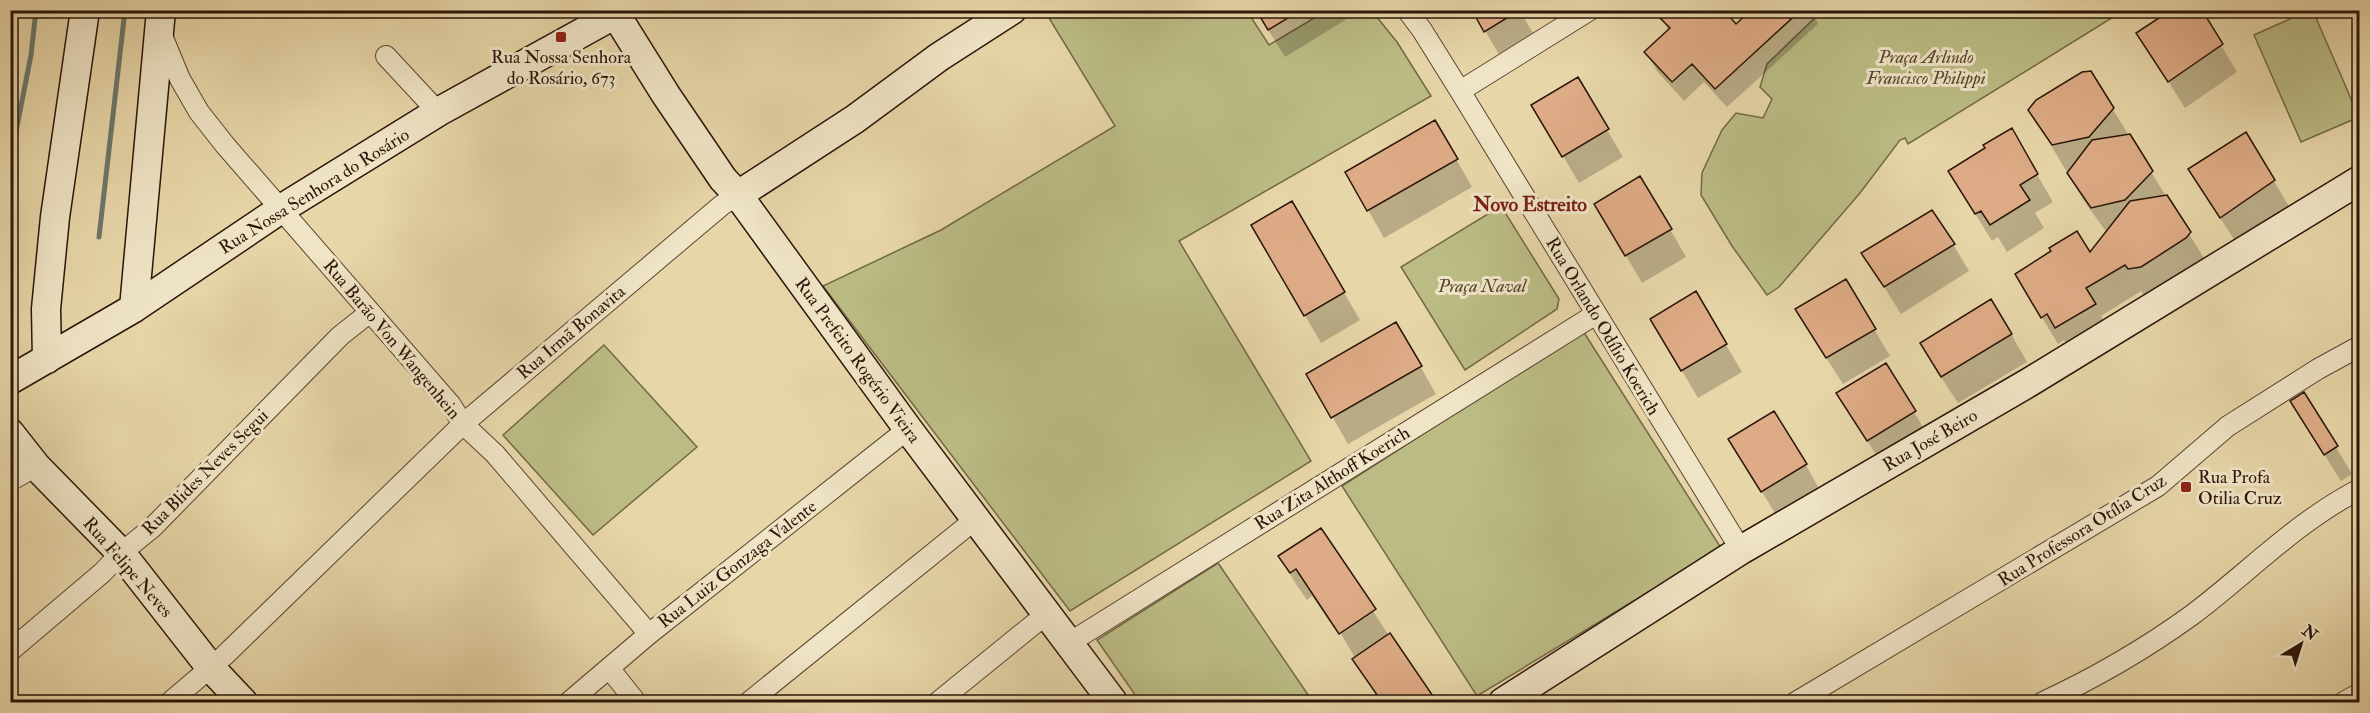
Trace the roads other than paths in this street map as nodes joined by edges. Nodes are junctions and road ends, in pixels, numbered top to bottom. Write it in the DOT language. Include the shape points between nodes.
graph roads {
  1 [pos="85,10"];
  2 [pos="1012,10"];
  3 [pos="1407,10"];
  4 [pos="1590,10"];
  5 [pos="618,12"];
  6 [pos="160,19"];
  7 [pos="386,56"];
  8 [pos="1461,90"];
  9 [pos="438,112"];
  10 [pos="2360,180"];
  11 [pos="738,195"];
  12 [pos="281,209"];
  13 [pos="134,308"];
  14 [pos="369,313"];
  15 [pos="1596,314"];
  16 [pos="2360,346"];
  17 [pos="47,359"];
  18 [pos="10,380"];
  19 [pos="462,424"];
  20 [pos="908,429"];
  21 [pos="10,433"];
  22 [pos="36,466"];
  23 [pos="10,481"];
  24 [pos="2360,489"];
  25 [pos="977,518"];
  26 [pos="1741,550"];
  27 [pos="120,552"];
  28 [pos="1049,614"];
  29 [pos="649,634"];
  30 [pos="1069,643"];
  31 [pos="10,651"];
  32 [pos="211,668"];
  33 [pos="609,668"];
  34 [pos="2360,693"];
  35 [pos="170,702"];
  36 [pos="243,702"];
  37 [pos="568,702"];
  38 [pos="636,702"];
  39 [pos="748,702"];
  40 [pos="938,702"];
  41 [pos="1113,702"];
  42 [pos="1503,702"];
  43 [pos="1796,702"];
  44 [pos="2043,702"];
  45 [pos="2344,702"];
  1 -- 17 [label="street" via="55,217 46,309"];
  2 -- 11 [label="street, Rua Irmã Bonavita"];
  3 -- 8 [label="street, Rua Orlando Odílio Koerich"];
  4 -- 8 [label="street"];
  5 -- 9 [label="street, Rua Nossa Senhora do Rosário"];
  5 -- 11 [label="street, Rua Prefeito Rogério Vieira" via="666,95"];
  6 -- 12 [label="street, Rua Barão Von Wangenhein" via="180,79 200,112"];
  6 -- 13 [label="street"];
  7 -- 9 [label="street"];
  8 -- 15 [label="street, Rua Orlando Odílio Koerich"];
  9 -- 12 [label="street, Rua Nossa Senhora do Rosário"];
  10 -- 26 [label="street, Rua José Beiro" via="2028,383"];
  11 -- 19 [label="street, Rua Irmã Bonavita"];
  11 -- 20 [label="street, Rua Prefeito Rogério Vieira"];
  12 -- 13 [label="street, Rua Nossa Senhora do Rosário"];
  12 -- 14 [label="street, Rua Barão Von Wangenhein"];
  13 -- 17 [label="street, Rua Nossa Senhora do Rosário"];
  14 -- 19 [label="street, Rua Barão Von Wangenhein" via="451,405"];
  14 -- 27 [label="street, Rua Blides Neves Segui" via="340,336 152,528"];
  15 -- 26 [label="street, Rua Orlando Odílio Koerich"];
  15 -- 30 [label="street, Rua Zita Althoff Koerich"];
  16 -- 43 [label="street, Rua Professora Otília Cruz" via="2228,426 2158,486"];
  17 -- 18 [label="street, Rua Nossa Senhora do Rosário"];
  19 -- 29 [label="street, Rua Barão Von Wangenhein" via="495,454"];
  19 -- 32 [label="street, Rua Irmã Bonavita"];
  20 -- 25 [label="street, Rua Prefeito Rogério Vieira"];
  20 -- 29 [label="street, Rua Luiz Gonzaga Valente"];
  21 -- 22 [label="street, Rua Felipe Neves"];
  22 -- 23 [label="street"];
  22 -- 27 [label="street, Rua Felipe Neves"];
  24 -- 44 [label="street" via="2312,518 2191,615 2095,677"];
  25 -- 28 [label="street, Rua Prefeito Rogério Vieira"];
  25 -- 39 [label="street"];
  26 -- 42 [label="street, Rua José Beiro"];
  27 -- 31 [label="street, Rua Blides Neves Segui" via="102,573"];
  27 -- 32 [label="street, Rua Felipe Neves"];
  28 -- 30 [label="street, Rua Prefeito Rogério Vieira"];
  28 -- 40 [label="street"];
  29 -- 33 [label="street, Rua Luiz Gonzaga Valente"];
  30 -- 41 [label="street, Rua Prefeito Rogério Vieira"];
  32 -- 35 [label="street, Rua Irmã Bonavita"];
  32 -- 36 [label="street, Rua Felipe Neves"];
  33 -- 37 [label="street, Rua Luiz Gonzaga Valente"];
  33 -- 38 [label="street"];
  34 -- 45 [label="street"];
}
